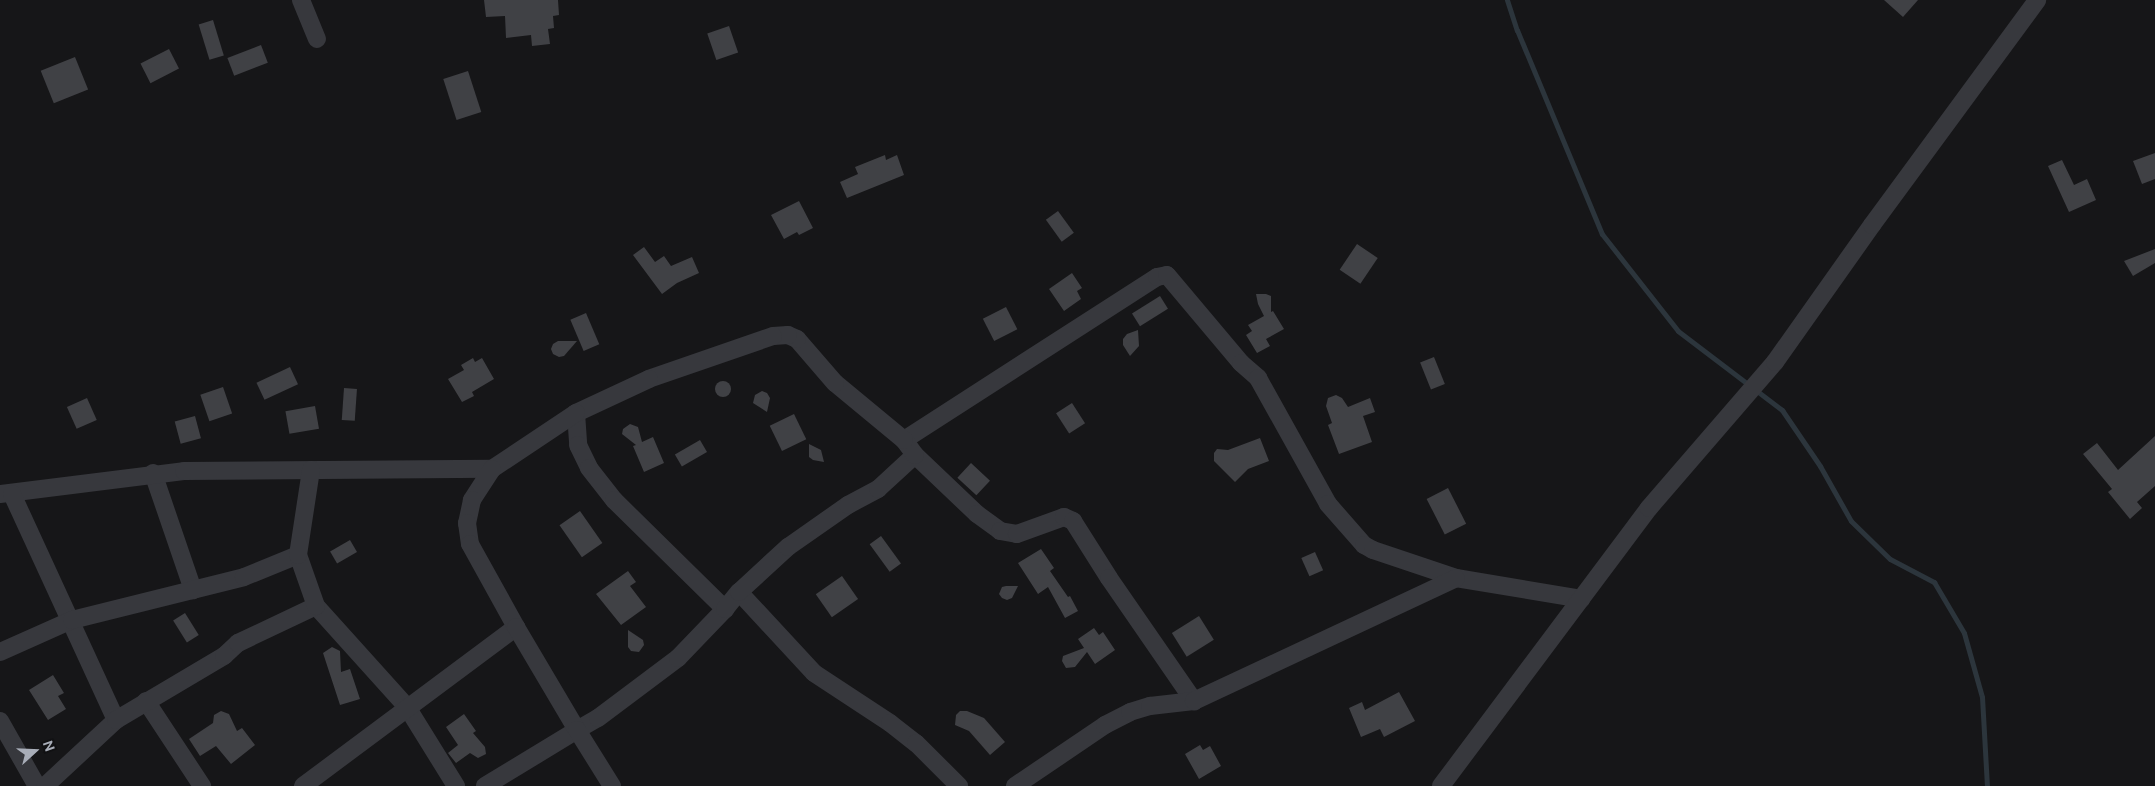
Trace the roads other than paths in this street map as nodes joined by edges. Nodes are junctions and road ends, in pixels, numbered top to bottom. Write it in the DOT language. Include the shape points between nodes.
graph roads {
  1 [pos="301,0"];
  2 [pos="2037,0"];
  3 [pos="317,39"];
  4 [pos="576,413"];
  5 [pos="904,440"];
  6 [pos="915,455"];
  7 [pos="492,469"];
  8 [pos="311,470"];
  9 [pos="153,473"];
  10 [pos="6,494"];
  11 [pos="298,555"];
  12 [pos="1456,578"];
  13 [pos="193,590"];
  14 [pos="739,592"];
  15 [pos="1582,598"];
  16 [pos="316,606"];
  17 [pos="725,609"];
  18 [pos="72,620"];
  19 [pos="516,627"];
  20 [pos="0,652"];
  21 [pos="146,701"];
  22 [pos="1194,701"];
  23 [pos="407,707"];
  24 [pos="116,720"];
  25 [pos="0,721"];
  26 [pos="577,730"];
  27 [pos="37,786"];
  28 [pos="45,786"];
  29 [pos="202,786"];
  30 [pos="303,786"];
  31 [pos="456,786"];
  32 [pos="485,786"];
  33 [pos="612,786"];
  34 [pos="959,786"];
  35 [pos="1016,786"];
  36 [pos="1441,786"];
  1 -- 3 [label="street"];
  2 -- 15 [label="street" via="1775,362 1649,508"];
  4 -- 5 [label="street" via="649,379 773,336 788,335 797,339 842,390"];
  4 -- 7 [label="street"];
  4 -- 17 [label="street" via="578,445 589,468 614,500"];
  5 -- 6 [label="street"];
  5 -- 12 [label="street" via="1141,287 1167,275 1241,363 1258,378 1328,504 1364,545"];
  6 -- 14 [label="street" via="878,489 848,505 788,547"];
  6 -- 22 [label="street" via="977,514 1000,531 1017,534 1064,517 1073,521"];
  7 -- 8 [label="street"];
  7 -- 19 [label="street" via="472,500 468,513 468,536"];
  8 -- 9 [label="street"];
  8 -- 11 [label="street"];
  9 -- 10 [label="street"];
  9 -- 13 [label="street"];
  10 -- 18 [label="street"];
  11 -- 13 [label="street" via="244,577"];
  11 -- 16 [label="street"];
  12 -- 15 [label="street"];
  12 -- 22 [label="street"];
  13 -- 18 [label="street"];
  14 -- 17 [label="street"];
  14 -- 34 [label="street" via="814,673 916,743"];
  15 -- 36 [label="street"];
  16 -- 21 [label="street" via="238,643 224,656"];
  16 -- 23 [label="street"];
  17 -- 26 [label="street" via="678,658"];
  18 -- 20 [label="street"];
  18 -- 24 [label="street"];
  19 -- 23 [label="street"];
  19 -- 26 [label="street"];
  21 -- 24 [label="street"];
  21 -- 29 [label="street"];
  22 -- 35 [label="street" via="1150,706 1116,718"];
  23 -- 30 [label="street"];
  23 -- 31 [label="street"];
  24 -- 28 [label="street"];
  25 -- 27 [label="street"];
  26 -- 32 [label="street"];
  26 -- 33 [label="street"];
}
